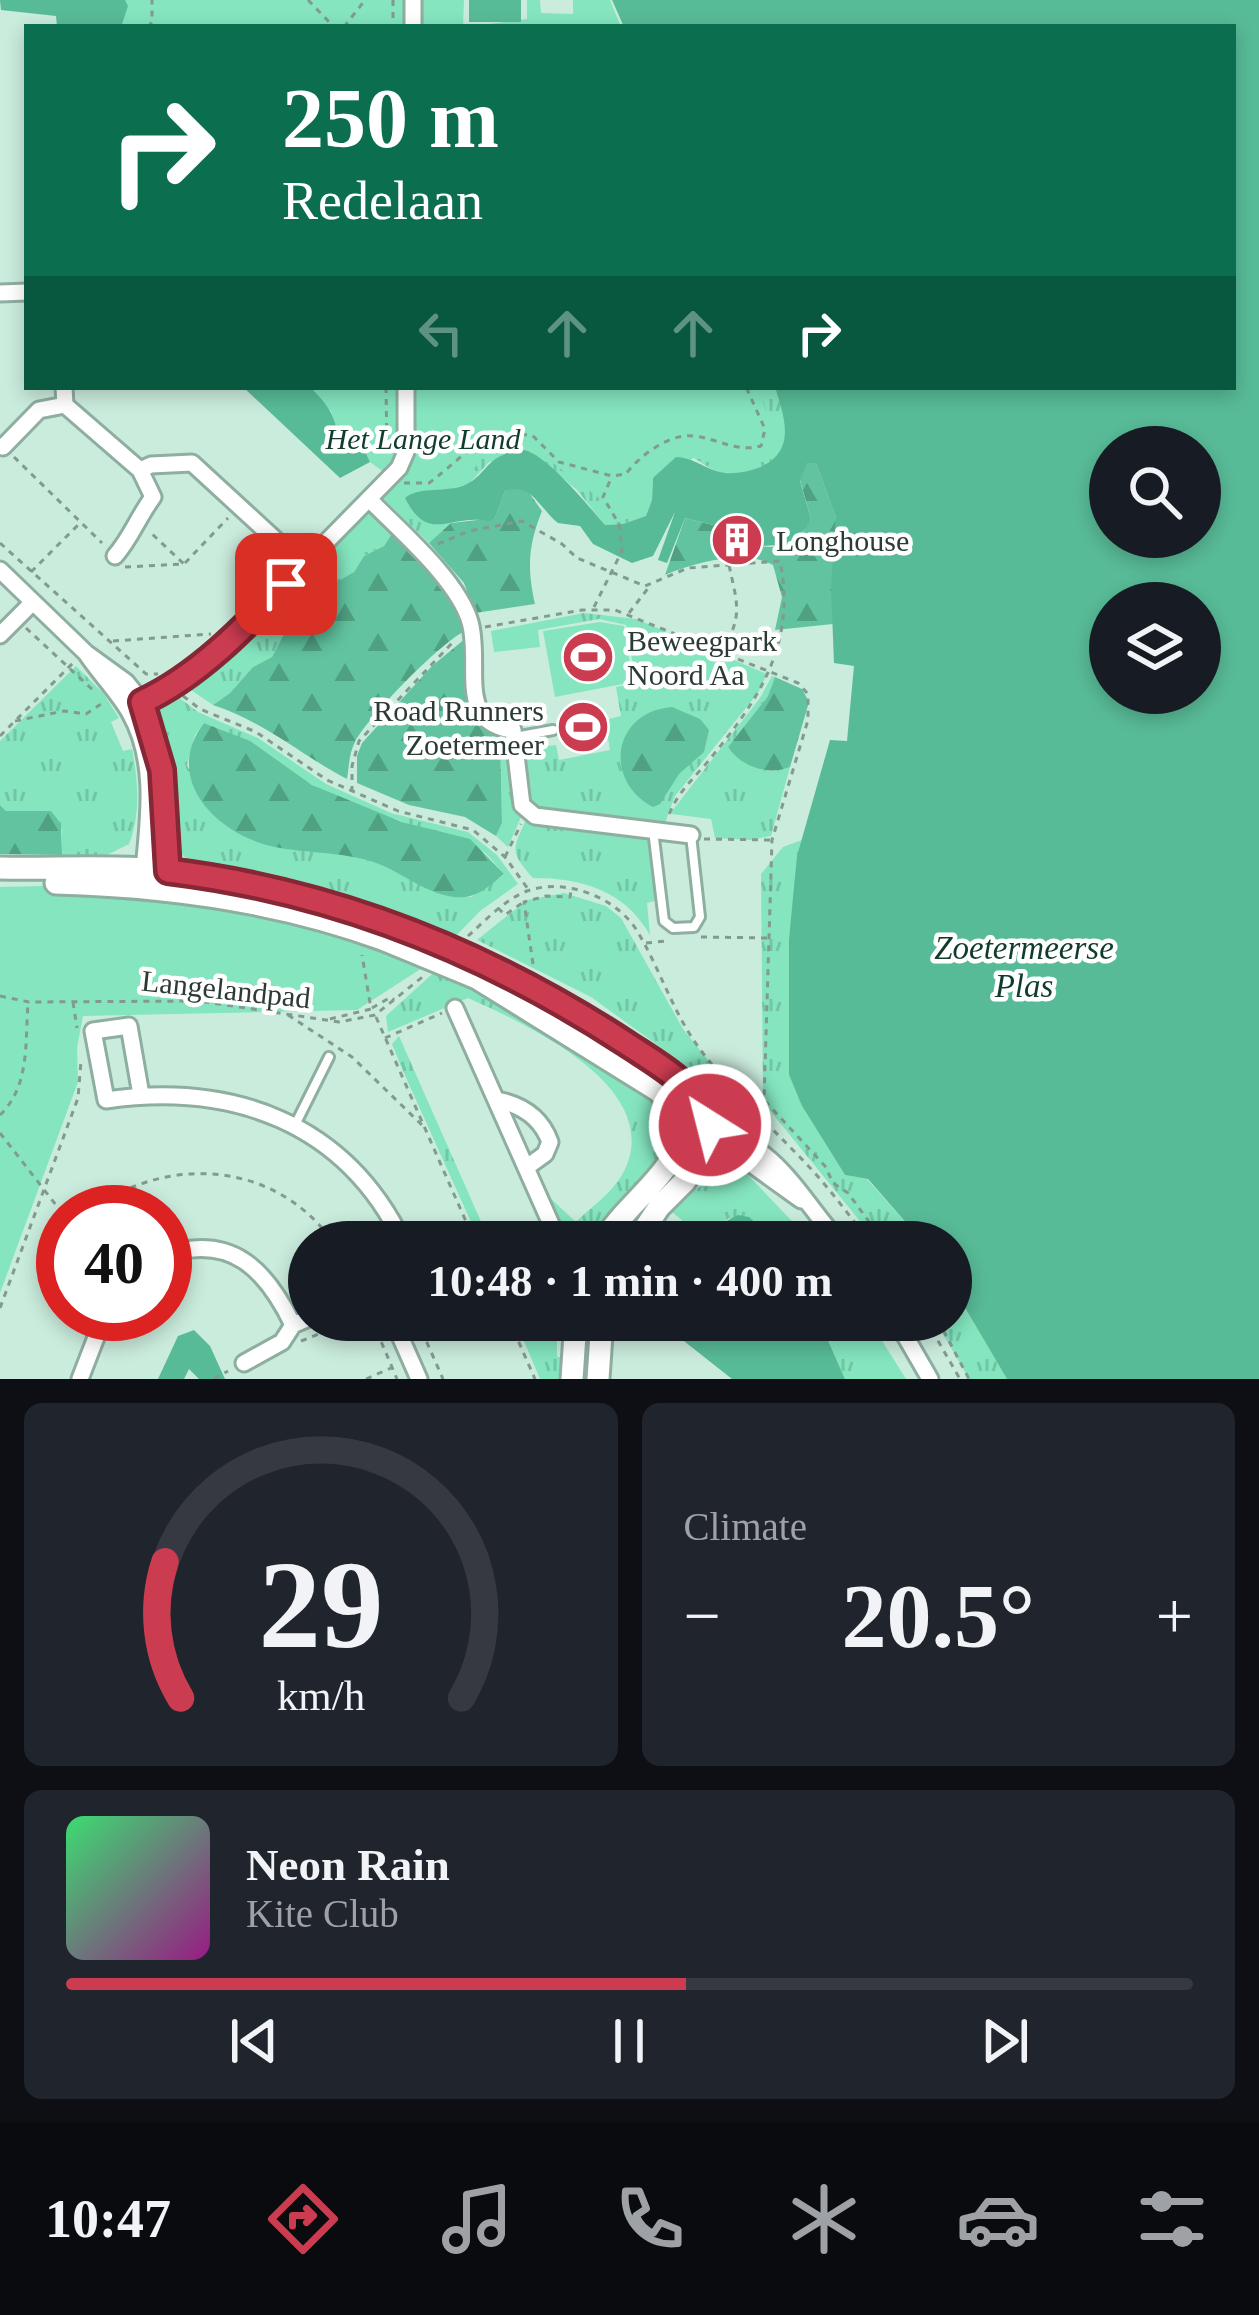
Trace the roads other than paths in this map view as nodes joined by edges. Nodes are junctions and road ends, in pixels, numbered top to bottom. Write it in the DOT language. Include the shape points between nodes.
graph roads {
  1 [pos="406,390"];
  2 [pos="64,396"];
  3 [pos="3,447"];
  4 [pos="140,470"];
  5 [pos="370,499"];
  6 [pos="115,556"];
  7 [pos="304,566"];
  8 [pos="0,570"];
  9 [pos="33,602"];
  10 [pos="0,635"];
  11 [pos="86,652"];
  12 [pos="135,706"];
  13 [pos="554,730"];
  14 [pos="514,737"];
  15 [pos="659,829"];
  16 [pos="691,835"];
  17 [pos="0,868"];
  18 [pos="155,876"];
  19 [pos="0,881"];
  20 [pos="480,970"];
  21 [pos="455,1008"];
  22 [pos="329,1057"];
  23 [pos="141,1095"];
  24 [pos="497,1100"];
  25 [pos="295,1125"];
  26 [pos="710,1125"];
  27 [pos="681,1133"];
  28 [pos="703,1154"];
  29 [pos="527,1167"];
  30 [pos="804,1201"];
  31 [pos="390,1221"];
  32 [pos="551,1221"];
  33 [pos="617,1221"];
  34 [pos="652,1221"];
  35 [pos="821,1221"];
  36 [pos="192,1251"];
  37 [pos="288,1306"];
  38 [pos="288,1336"];
  39 [pos="95,1341"];
  40 [pos="402,1341"];
  41 [pos="575,1341"];
  42 [pos="601,1341"];
  43 [pos="908,1341"];
  44 [pos="244,1363"];
  45 [pos="80,1379"];
  46 [pos="419,1379"];
  47 [pos="572,1379"];
  48 [pos="598,1379"];
  49 [pos="930,1379"];
  1 -- 5 [label="street" via="406,452"];
  2 -- 3 [label="street"];
  2 -- 4 [label="street"];
  4 -- 6 [label="street" via="153,497"];
  4 -- 7 [label="street" via="192,463"];
  5 -- 7 [label="street"];
  5 -- 14 [label="street" via="460,600 472,630 477,710"];
  7 -- 12 [label="street" via="236,634"];
  8 -- 9 [label="street"];
  9 -- 10 [label="street"];
  9 -- 11 [label="street"];
  11 -- 12 [label="street" via="126,682"];
  11 -- 12 [label="street" via="109,698"];
  12 -- 18 [label="street" via="162,770"];
  13 -- 14 [label="lane"];
  14 -- 15 [label="street" via="527,812"];
  15 -- 16 [label="street"];
  15 -- 16 [label="lane" via="664,921 673,928 694,927 700,916"];
  17 -- 18 [label="street"];
  18 -- 19 [label="street"];
  18 -- 20 [label="street, bridge" via="265,886"];
  20 -- 26 [label="street" via="543,992 652,1061 696,1095"];
  20 -- 27 [label="street" via="659,1091"];
  21 -- 24 [label="street"];
  22 -- 25 [label="lane"];
  23 -- 23 [label="street" via="129,1025 92,1031 106,1100"];
  23 -- 25 [label="street" via="233,1102"];
  24 -- 29 [label="street"];
  24 -- 29 [label="street" via="544,1126 550,1142"];
  25 -- 31 [label="street" via="373,1192"];
  26 -- 27 [label="street"];
  26 -- 28 [label="street"];
  26 -- 30 [label="street" via="775,1161"];
  27 -- 28 [label="street"];
  27 -- 33 [label="street" via="673,1161"];
  28 -- 30 [label="street" via="751,1164"];
  28 -- 34 [label="street"];
  29 -- 32 [label="street"];
  30 -- 35 [label="street"];
  36 -- 37 [label="street" via="239,1258"];
  38 -- 44 [label="street"];
  39 -- 45 [label="street"];
  40 -- 46 [label="street"];
  41 -- 47 [label="street"];
  42 -- 48 [label="street"];
  43 -- 49 [label="street"];
}
